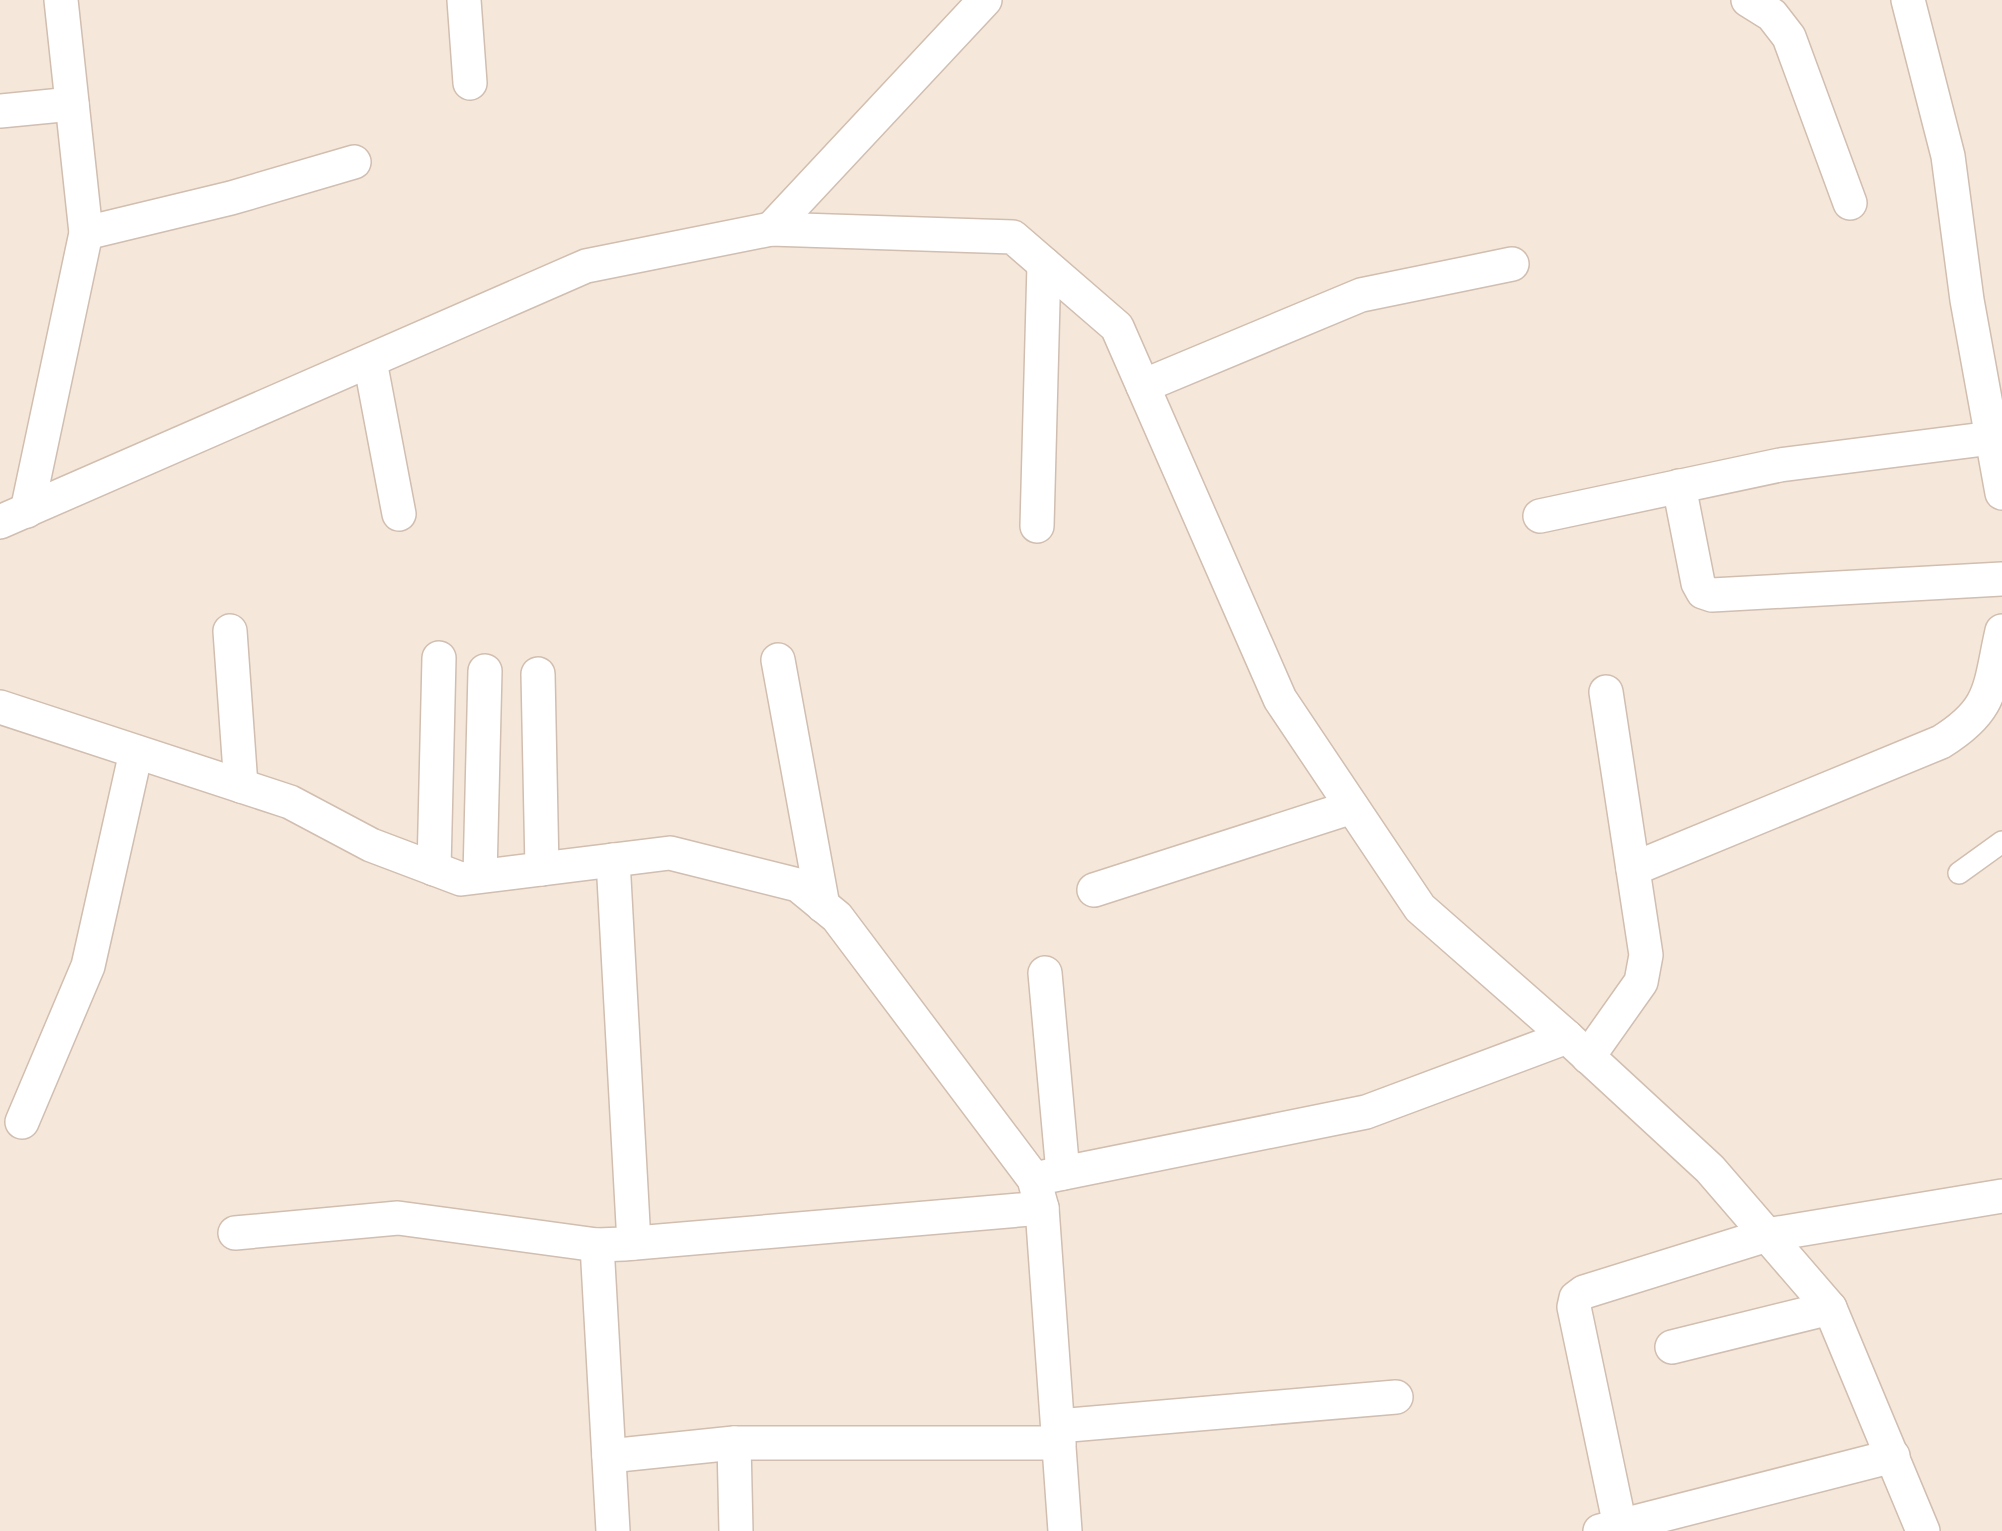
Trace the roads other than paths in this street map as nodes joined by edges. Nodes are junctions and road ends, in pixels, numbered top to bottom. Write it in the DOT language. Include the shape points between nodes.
graph roads {
  1 [pos="62,0"];
  2 [pos="464,0"];
  3 [pos="985,0"];
  4 [pos="1748,0"];
  5 [pos="1908,0"];
  6 [pos="470,83"];
  7 [pos="72,104"];
  8 [pos="0,111"];
  9 [pos="354,162"];
  10 [pos="1850,203"];
  11 [pos="771,229"];
  12 [pos="86,233"];
  13 [pos="1044,264"];
  14 [pos="1512,264"];
  15 [pos="1989,355"];
  16 [pos="370,361"];
  17 [pos="1143,386"];
  18 [pos="1992,438"];
  19 [pos="1679,486"];
  20 [pos="2002,493"];
  21 [pos="399,514"];
  22 [pos="1540,516"];
  23 [pos="14,517"];
  24 [pos="1036,526"];
  25 [pos="2002,579"];
  26 [pos="230,631"];
  27 [pos="2002,631"];
  28 [pos="439,658"];
  29 [pos="778,660"];
  30 [pos="484,671"];
  31 [pos="538,674"];
  32 [pos="1606,692"];
  33 [pos="0,707"];
  34 [pos="136,752"];
  35 [pos="241,786"];
  36 [pos="1353,807"];
  37 [pos="2002,842"];
  38 [pos="613,860"];
  39 [pos="434,869"];
  40 [pos="542,869"];
  41 [pos="1633,869"];
  42 [pos="1959,873"];
  43 [pos="480,876"];
  44 [pos="1094,890"];
  45 [pos="823,906"];
  46 [pos="1045,973"];
  47 [pos="1577,1047"];
  48 [pos="22,1122"];
  49 [pos="1046,1187"];
  50 [pos="2001,1196"];
  51 [pos="235,1233"];
  52 [pos="1767,1234"];
  53 [pos="634,1243"];
  54 [pos="597,1245"];
  55 [pos="1830,1308"];
  56 [pos="1672,1347"];
  57 [pos="1396,1397"];
  58 [pos="1058,1434"];
  59 [pos="734,1443"];
  60 [pos="609,1456"];
  61 [pos="1893,1456"];
  62 [pos="1610,1528"];
  63 [pos="613,1531"];
  64 [pos="736,1531"];
  65 [pos="1065,1531"];
  66 [pos="1923,1531"];
  1 -- 7 [label="street"];
  2 -- 6 [label="street"];
  3 -- 11 [label="street"];
  4 -- 10 [label="street" via="1772,15 1789,37"];
  5 -- 15 [label="street" via="1948,156"];
  7 -- 8 [label="street"];
  7 -- 12 [label="street"];
  9 -- 12 [label="street" via="231,198"];
  11 -- 13 [label="street" via="1013,237"];
  11 -- 16 [label="street" via="586,266"];
  12 -- 23 [label="street"];
  13 -- 17 [label="street" via="1117,327"];
  13 -- 24 [label="street"];
  14 -- 17 [label="street" via="1361,296"];
  15 -- 18 [label="street"];
  16 -- 21 [label="street"];
  16 -- 23 [label="street"];
  17 -- 36 [label="street" via="1280,699"];
  18 -- 19 [label="street" via="1810,460"];
  18 -- 20 [label="street"];
  19 -- 22 [label="street"];
  19 -- 25 [label="street" via="1698,583 1703,592 1712,596"];
  26 -- 35 [label="street"];
  27 -- 41 [label="street" via="1987,696 1978,714 1941,742"];
  28 -- 39 [label="street"];
  29 -- 45 [label="street"];
  30 -- 43 [label="street"];
  31 -- 40 [label="street"];
  32 -- 41 [label="street"];
  33 -- 34 [label="street"];
  34 -- 35 [label="street"];
  34 -- 48 [label="street" via="88,966"];
  35 -- 39 [label="street" via="290,802 371,845"];
  36 -- 44 [label="street"];
  36 -- 47 [label="street" via="1420,908"];
  37 -- 42 [label="lane"];
  38 -- 40 [label="street"];
  38 -- 45 [label="street" via="670,853 798,885"];
  38 -- 53 [label="street"];
  39 -- 43 [label="street" via="461,879"];
  40 -- 43 [label="street"];
  41 -- 47 [label="street" via="1646,956 1641,982"];
  45 -- 49 [label="street" via="837,916"];
  46 -- 49 [label="street"];
  47 -- 49 [label="street" via="1366,1112"];
  47 -- 52 [label="street" via="1710,1169"];
  49 -- 53 [label="street"];
  49 -- 58 [label="street"];
  50 -- 52 [label="street"];
  51 -- 54 [label="street" via="398,1218"];
  52 -- 55 [label="street"];
  52 -- 62 [label="street" via="1584,1292 1576,1298 1574,1307"];
  53 -- 54 [label="street"];
  54 -- 60 [label="street"];
  55 -- 56 [label="street"];
  55 -- 61 [label="street"];
  57 -- 58 [label="street"];
  58 -- 59 [label="street"];
  58 -- 65 [label="street"];
  59 -- 60 [label="street"];
  59 -- 64 [label="street"];
  60 -- 63 [label="street"];
  61 -- 62 [label="street"];
  61 -- 66 [label="street"];
}
